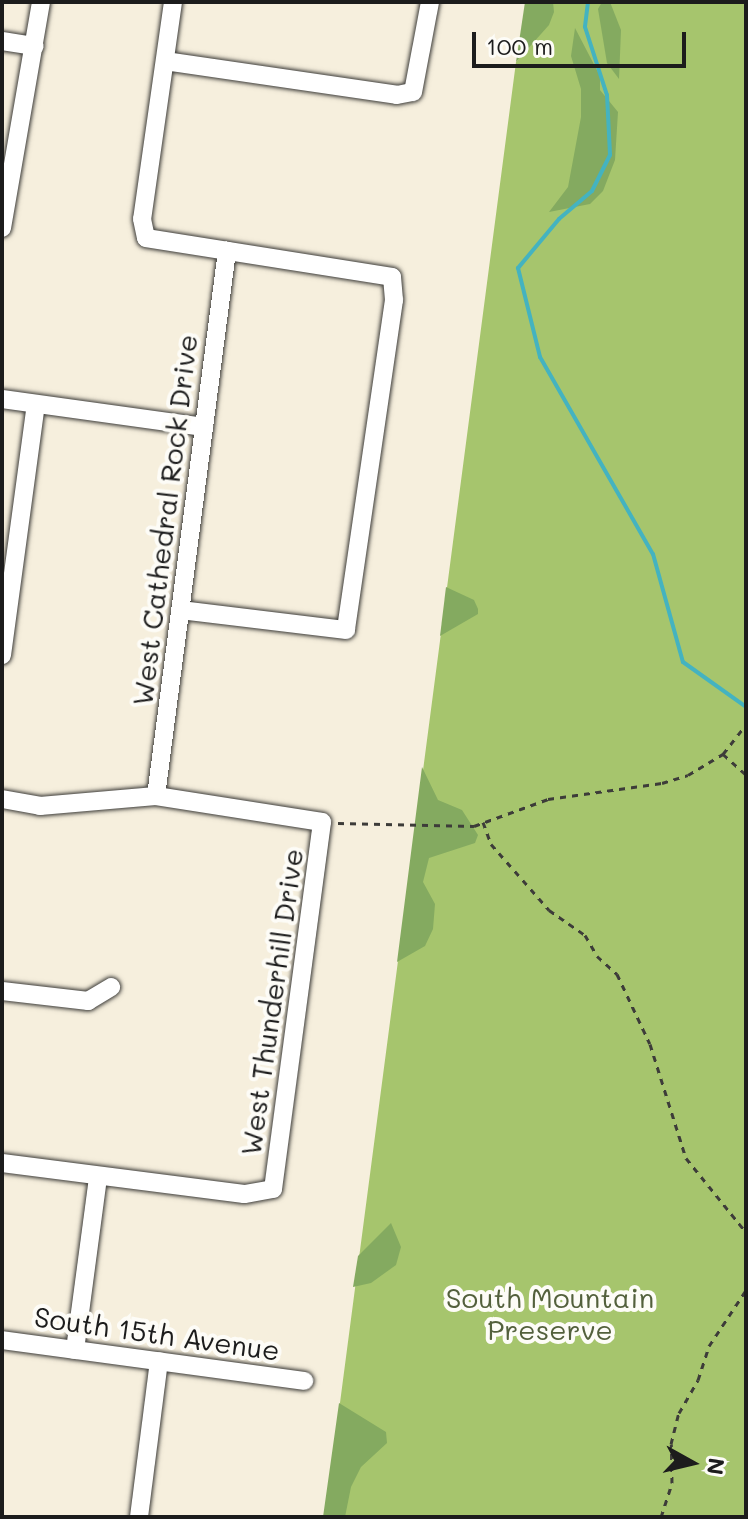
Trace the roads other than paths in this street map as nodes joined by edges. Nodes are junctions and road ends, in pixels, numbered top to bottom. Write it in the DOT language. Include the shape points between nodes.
graph roads {
  1 [pos="41,2"];
  2 [pos="173,2"];
  3 [pos="430,2"];
  4 [pos="2,41"];
  5 [pos="35,46"];
  6 [pos="165,61"];
  7 [pos="2,228"];
  8 [pos="227,251"];
  9 [pos="2,399"];
  10 [pos="36,404"];
  11 [pos="204,427"];
  12 [pos="181,610"];
  13 [pos="2,655"];
  14 [pos="156,796"];
  15 [pos="2,799"];
  16 [pos="111,987"];
  17 [pos="2,991"];
  18 [pos="2,1163"];
  19 [pos="98,1177"];
  20 [pos="2,1340"];
  21 [pos="75,1350"];
  22 [pos="159,1361"];
  23 [pos="304,1381"];
  24 [pos="139,1517"];
  1 -- 5 [label="street"];
  2 -- 6 [label="street"];
  3 -- 6 [label="street" via="413,92 397,95"];
  4 -- 5 [label="street"];
  5 -- 7 [label="street"];
  6 -- 8 [label="street" via="142,219 146,238"];
  8 -- 11 [label="street, West Cathedral Rock Drive"];
  8 -- 12 [label="street" via="392,277 394,300 346,630"];
  9 -- 10 [label="street"];
  10 -- 11 [label="street"];
  10 -- 13 [label="street"];
  11 -- 12 [label="street, West Cathedral Rock Drive"];
  12 -- 14 [label="street, West Cathedral Rock Drive"];
  14 -- 15 [label="street" via="40,806"];
  14 -- 19 [label="street, West Thunderhill Drive" via="322,822 273,1189 244,1194"];
  16 -- 17 [label="street" via="88,1001"];
  18 -- 19 [label="street"];
  19 -- 21 [label="street"];
  20 -- 21 [label="street, South 15th Avenue"];
  21 -- 22 [label="street, South 15th Avenue"];
  22 -- 23 [label="street, South 15th Avenue"];
  22 -- 24 [label="street"];
}
